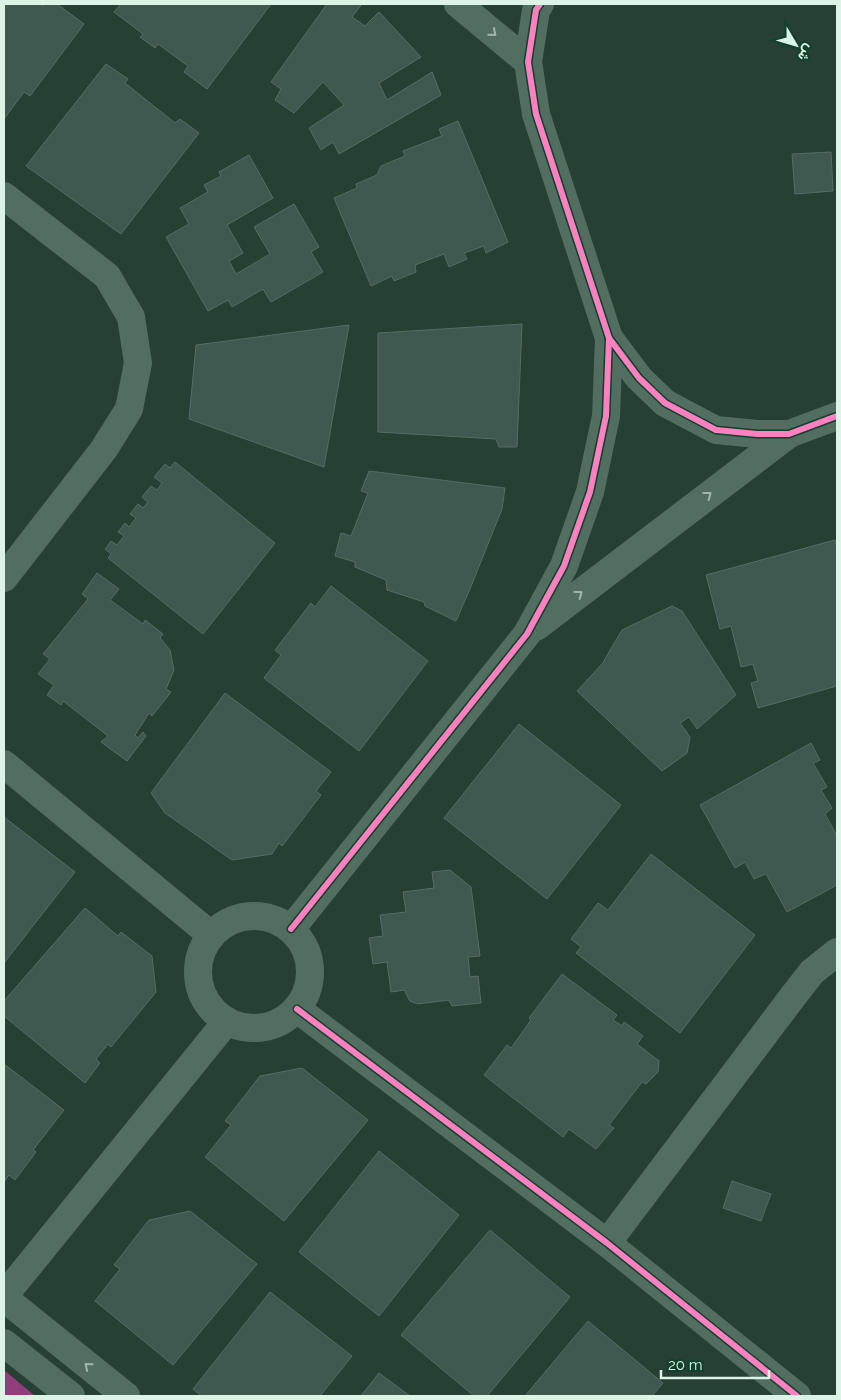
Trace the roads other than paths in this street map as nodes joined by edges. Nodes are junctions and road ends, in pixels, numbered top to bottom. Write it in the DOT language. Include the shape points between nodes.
graph roads {
  1 [pos="458,4"];
  2 [pos="540,4"];
  3 [pos="528,62"];
  4 [pos="4,196"];
  5 [pos="609,338"];
  6 [pos="837,416"];
  7 [pos="798,430"];
  8 [pos="837,434"];
  9 [pos="4,578"];
  10 [pos="526,634"];
  11 [pos="4,764"];
  12 [pos="291,929"];
  13 [pos="211,935"];
  14 [pos="837,952"];
  15 [pos="297,1009"];
  16 [pos="227,1021"];
  17 [pos="607,1243"];
  18 [pos="4,1297"];
  19 [pos="4,1343"];
  20 [pos="71,1396"];
  21 [pos="126,1396"];
  22 [pos="797,1396"];
  1 -- 3 [label="street, one-way"];
  2 -- 3 [label="street" via="536,10"];
  3 -- 5 [label="street" via="536,114"];
  4 -- 9 [label="street" via="107,276 131,317 138,363 129,409 104,449"];
  5 -- 7 [label="street" via="639,378 665,403 716,430 757,434"];
  5 -- 10 [label="street" via="606,416 590,492 564,566"];
  6 -- 7 [label="street"];
  7 -- 8 [label="street"];
  10 -- 7 [label="street, one-way"];
  10 -- 12 [label="street"];
  11 -- 13 [label="street"];
  12 -- 13 [label="street" via="268,918 241,917 225,923"];
  12 -- 15 [label="street" via="303,943 311,976"];
  13 -- 16 [label="street" via="202,950 199,985 206,1001 217,1015"];
  14 -- 17 [label="street" via="812,972"];
  15 -- 16 [label="street" via="267,1027 249,1029"];
  15 -- 17 [label="street"];
  16 -- 18 [label="street"];
  17 -- 22 [label="street"];
  21 -- 18 [label="street, one-way"];
  19 -- 20 [label="street"];
}
